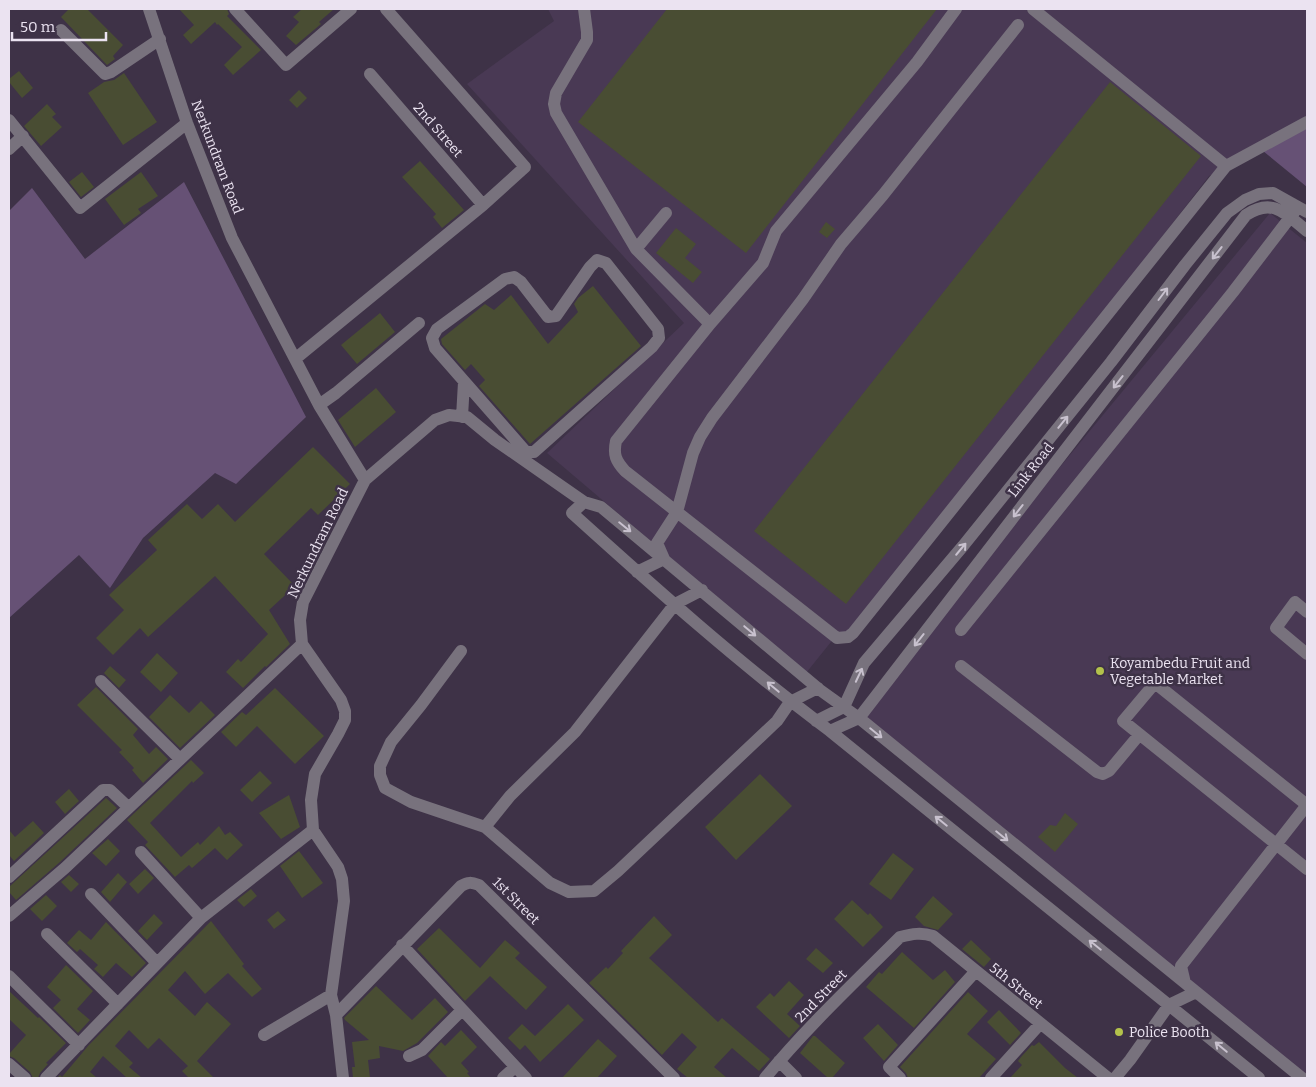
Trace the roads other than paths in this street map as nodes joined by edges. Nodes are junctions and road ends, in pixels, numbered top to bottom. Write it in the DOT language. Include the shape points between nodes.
graph roads {
  1 [pos="149,9"];
  2 [pos="235,9"];
  3 [pos="351,9"];
  4 [pos="386,9"];
  5 [pos="584,9"];
  6 [pos="956,9"];
  7 [pos="1033,9"];
  8 [pos="1018,25"];
  9 [pos="61,30"];
  10 [pos="160,39"];
  11 [pos="370,74"];
  12 [pos="9,120"];
  13 [pos="1307,122"];
  14 [pos="187,124"];
  15 [pos="23,136"];
  16 [pos="9,149"];
  17 [pos="1226,166"];
  18 [pos="483,205"];
  19 [pos="1303,209"];
  20 [pos="666,213"];
  21 [pos="1291,218"];
  22 [pos="1307,231"];
  23 [pos="636,249"];
  24 [pos="419,323"];
  25 [pos="710,324"];
  26 [pos="295,359"];
  27 [pos="464,382"];
  28 [pos="319,405"];
  29 [pos="462,417"];
  30 [pos="505,429"];
  31 [pos="496,440"];
  32 [pos="366,480"];
  33 [pos="584,502"];
  34 [pos="677,512"];
  35 [pos="664,559"];
  36 [pos="637,572"];
  37 [pos="702,590"];
  38 [pos="675,604"];
  39 [pos="1307,612"];
  40 [pos="961,630"];
  41 [pos="302,644"];
  42 [pos="461,651"];
  43 [pos="1307,654"];
  44 [pos="962,666"];
  45 [pos="102,681"];
  46 [pos="818,688"];
  47 [pos="790,702"];
  48 [pos="844,707"];
  49 [pos="858,718"];
  50 [pos="816,721"];
  51 [pos="830,731"];
  52 [pos="1139,734"];
  53 [pos="180,759"];
  54 [pos="1307,805"];
  55 [pos="128,807"];
  56 [pos="486,827"];
  57 [pos="313,830"];
  58 [pos="1276,844"];
  59 [pos="141,852"];
  60 [pos="1307,869"];
  61 [pos="9,877"];
  62 [pos="91,894"];
  63 [pos="9,916"];
  64 [pos="201,918"];
  65 [pos="47,934"];
  66 [pos="900,937"];
  67 [pos="402,945"];
  68 [pos="157,963"];
  69 [pos="975,972"];
  70 [pos="9,976"];
  71 [pos="1185,983"];
  72 [pos="1196,992"];
  73 [pos="331,996"];
  74 [pos="118,1004"];
  75 [pos="1169,1005"];
  76 [pos="462,1010"];
  77 [pos="336,1015"];
  78 [pos="1040,1024"];
  79 [pos="264,1036"];
  80 [pos="79,1044"];
  81 [pos="409,1056"];
  82 [pos="779,1061"];
  83 [pos="9,1064"];
  84 [pos="515,1067"];
  85 [pos="24,1078"];
  86 [pos="46,1078"];
  87 [pos="343,1078"];
  88 [pos="503,1078"];
  89 [pos="526,1078"];
  90 [pos="674,1078"];
  91 [pos="765,1078"];
  92 [pos="796,1078"];
  93 [pos="900,1078"];
  94 [pos="991,1078"];
  95 [pos="1108,1078"];
  96 [pos="1115,1078"];
  97 [pos="1259,1078"];
  98 [pos="1302,1078"];
  1 -- 10 [label="street, Nerkundram Road"];
  2 -- 3 [label="street" via="286,65"];
  4 -- 18 [label="street" via="525,166"];
  5 -- 23 [label="street" via="587,40 556,93 554,104 556,113"];
  6 -- 25 [label="street" via="917,62 776,231 763,263"];
  7 -- 17 [label="street"];
  8 -- 34 [label="street" via="841,244 712,418 693,453"];
  9 -- 10 [label="street" via="105,74"];
  10 -- 14 [label="street, Nerkundram Road"];
  11 -- 18 [label="street, 2nd Street"];
  12 -- 15 [label="street"];
  13 -- 17 [label="street"];
  14 -- 15 [label="street" via="80,208"];
  14 -- 26 [label="street, Nerkundram Road" via="232,238"];
  15 -- 16 [label="street"];
  17 -- 34 [label="street" via="853,634 837,638"];
  18 -- 26 [label="street"];
  19 -- 21 [label="street"];
  48 -- 19 [label="street, one-way" via="864,663 1112,362 1227,213 1245,200 1273,193"];
  20 -- 23 [label="street"];
  21 -- 22 [label="street"];
  21 -- 40 [label="street"];
  21 -- 49 [label="street, Link Road, one-way" via="1267,206 1246,215"];
  23 -- 25 [label="street"];
  24 -- 28 [label="street"];
  25 -- 34 [label="street" via="616,442 614,452 626,471"];
  26 -- 28 [label="street, Nerkundram Road"];
  27 -- 29 [label="street"];
  27 -- 30 [label="street"];
  27 -- 30 [label="street" via="435,348 432,338 438,329 505,279 514,277 548,317 556,316 590,266 596,260 606,263 658,328 659,338 534,452 526,452"];
  28 -- 32 [label="street, Nerkundram Road"];
  29 -- 31 [label="street" via="467,417"];
  29 -- 32 [label="street" via="449,415 435,420"];
  30 -- 31 [label="street"];
  31 -- 33 [label="street"];
  32 -- 41 [label="street, Nerkundram Road" via="303,602 300,620"];
  33 -- 35 [label="street, one-way" via="601,507"];
  33 -- 36 [label="street" via="572,513"];
  34 -- 35 [label="street" via="657,544"];
  35 -- 36 [label="street"];
  35 -- 37 [label="street"];
  36 -- 38 [label="street"];
  37 -- 38 [label="street"];
  37 -- 46 [label="street, one-way"];
  47 -- 38 [label="street, one-way"];
  38 -- 56 [label="street" via="574,732 510,796"];
  39 -- 43 [label="street" via="1295,602 1276,628"];
  41 -- 53 [label="street"];
  41 -- 57 [label="street" via="341,700 345,711 345,720 315,774 311,800"];
  42 -- 56 [label="street" via="391,742 380,766 380,775 385,788 411,802"];
  44 -- 52 [label="street" via="1097,772 1109,771"];
  45 -- 53 [label="street"];
  46 -- 47 [label="street"];
  46 -- 48 [label="street"];
  47 -- 50 [label="street"];
  47 -- 56 [label="street" via="777,721 594,890 569,892 550,883"];
  48 -- 49 [label="street"];
  48 -- 50 [label="street"];
  49 -- 51 [label="street, Link Road"];
  49 -- 71 [label="street, one-way"];
  50 -- 51 [label="street"];
  75 -- 51 [label="street, one-way"];
  52 -- 54 [label="street" via="1123,721 1155,683"];
  52 -- 58 [label="street"];
  53 -- 55 [label="street"];
  54 -- 58 [label="street"];
  55 -- 61 [label="street" via="114,793 104,790"];
  55 -- 63 [label="street"];
  57 -- 64 [label="street"];
  57 -- 73 [label="street" via="338,867 342,879 344,901"];
  58 -- 60 [label="street"];
  58 -- 71 [label="street" via="1181,966"];
  59 -- 64 [label="street"];
  62 -- 68 [label="street"];
  64 -- 68 [label="street"];
  65 -- 74 [label="street"];
  66 -- 69 [label="street, 5th Street" via="923,933 933,936"];
  66 -- 82 [label="street, 2nd Street"];
  67 -- 76 [label="street"];
  67 -- 77 [label="street, 1st Street"];
  67 -- 90 [label="street, 1st Street" via="461,886 472,882"];
  68 -- 74 [label="street"];
  69 -- 78 [label="street, 5th Street"];
  69 -- 93 [label="street" via="889,1067"];
  70 -- 80 [label="street"];
  71 -- 72 [label="street"];
  72 -- 75 [label="street"];
  72 -- 98 [label="street"];
  73 -- 77 [label="street"];
  73 -- 79 [label="street"];
  74 -- 80 [label="street"];
  75 -- 96 [label="street"];
  97 -- 75 [label="street, one-way"];
  76 -- 81 [label="street" via="422,1050"];
  76 -- 84 [label="street"];
  77 -- 87 [label="street"];
  78 -- 94 [label="street"];
  78 -- 95 [label="street, 5th Street"];
  80 -- 86 [label="street"];
  82 -- 91 [label="street, 2nd Street"];
  82 -- 92 [label="street"];
  83 -- 85 [label="street"];
  84 -- 88 [label="street"];
  84 -- 89 [label="street"];
}
